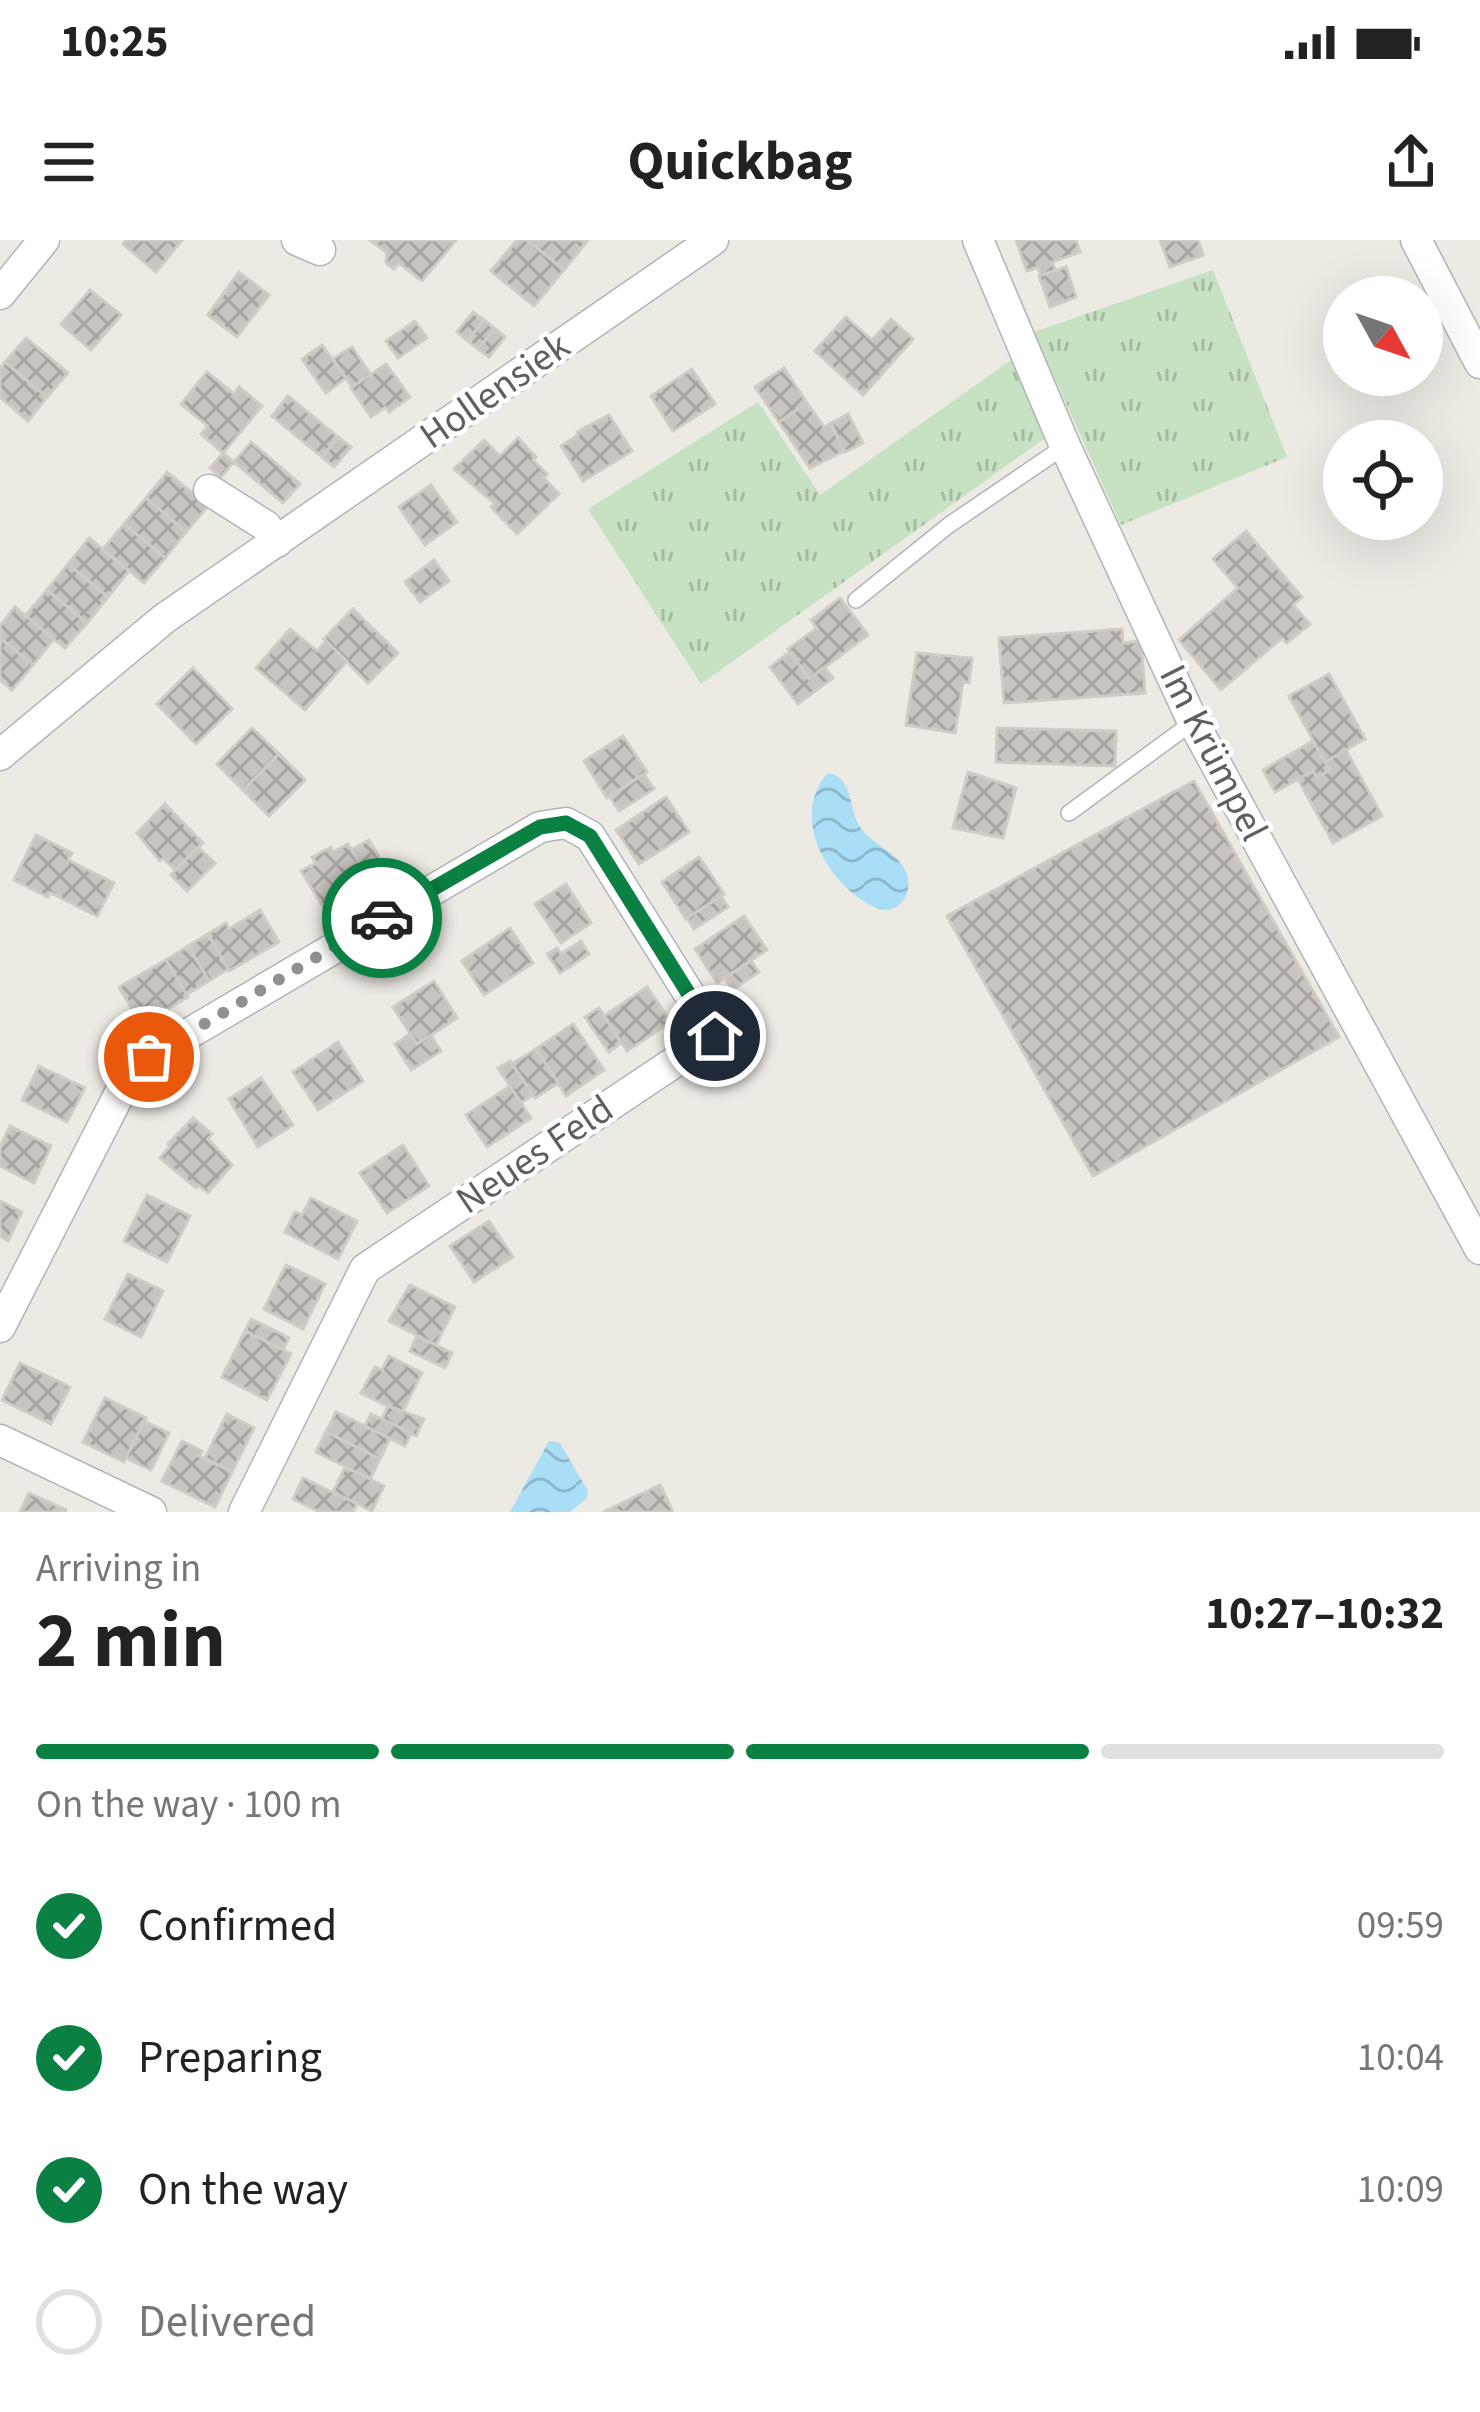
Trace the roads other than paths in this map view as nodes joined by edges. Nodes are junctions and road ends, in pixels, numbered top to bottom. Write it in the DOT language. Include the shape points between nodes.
graph roads {
  1 [pos="44,240"];
  2 [pos="713,240"];
  3 [pos="978,240"];
  4 [pos="1416,240"];
  5 [pos="0,293"];
  6 [pos="1480,363"];
  7 [pos="1065,446"];
  8 [pos="209,490"];
  9 [pos="277,542"];
  10 [pos="856,600"];
  11 [pos="1193,722"];
  12 [pos="0,755"];
  13 [pos="1069,813"];
  14 [pos="1480,1249"];
  15 [pos="0,1327"];
  16 [pos="3,1448"];
  17 [pos="151,1512"];
  18 [pos="244,1512"];
  1 -- 5 [label="street"];
  2 -- 9 [label="street, Hollensiek"];
  3 -- 7 [label="street, Im Krümpel"];
  4 -- 6 [label="street"];
  7 -- 10 [label="lane"];
  7 -- 11 [label="street, Im Krümpel"];
  8 -- 9 [label="street" via="266,526"];
  9 -- 12 [label="street, Hollensiek" via="165,619"];
  11 -- 13 [label="lane"];
  11 -- 14 [label="street, Im Krümpel"];
  15 -- 18 [label="street, Neues Feld" via="124,1084 149,1057 540,827 566,823 590,836 715,1036 365,1269"];
  16 -- 17 [label="street"];
}
